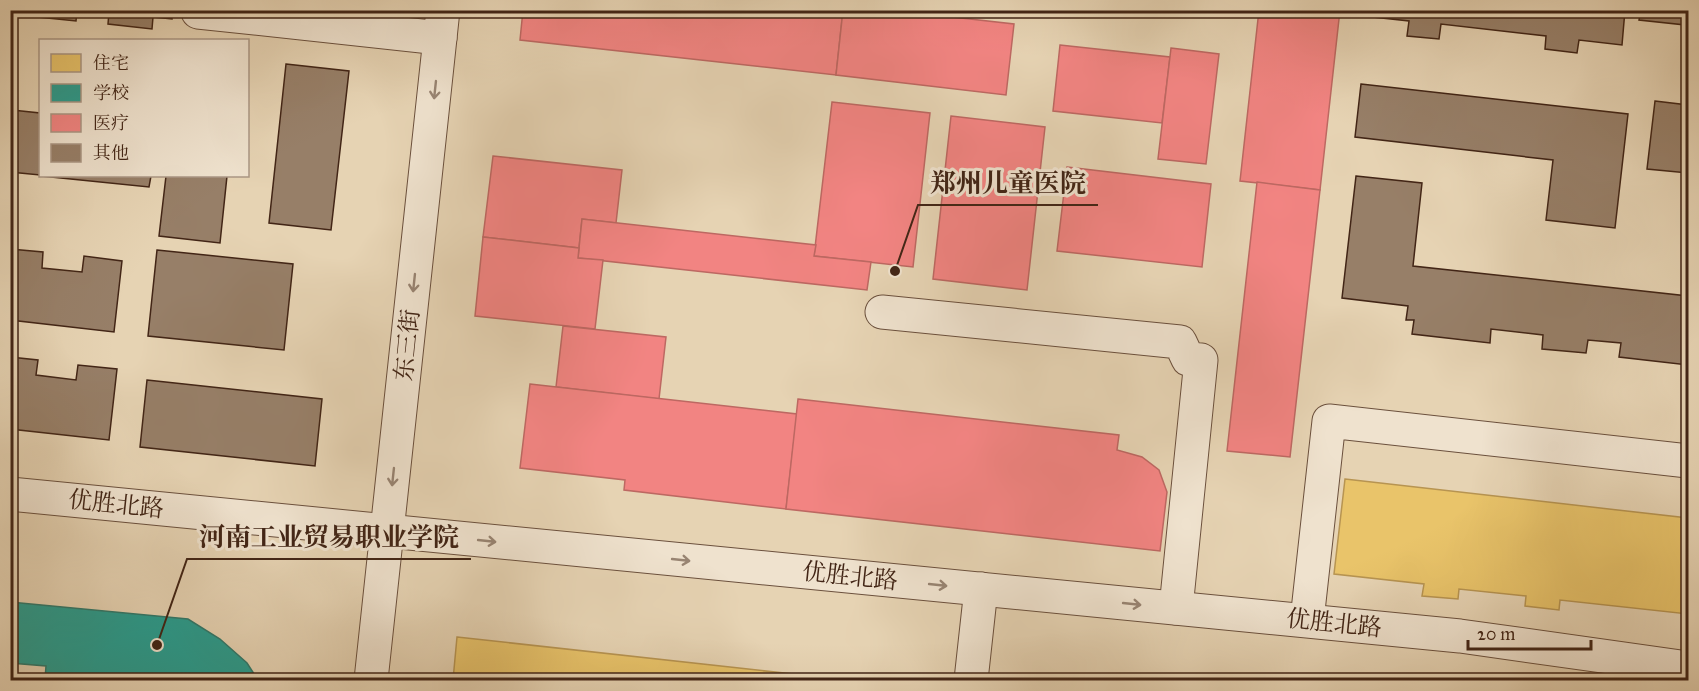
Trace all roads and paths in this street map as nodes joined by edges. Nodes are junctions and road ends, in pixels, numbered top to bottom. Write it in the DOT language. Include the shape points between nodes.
graph roads {
  1 [pos="198,12"];
  2 [pos="442,24"];
  3 [pos="882,312"];
  4 [pos="1689,461"];
  5 [pos="10,494"];
  6 [pos="387,531"];
  7 [pos="981,589"];
  8 [pos="1176,608"];
  9 [pos="1307,620"];
  10 [pos="1689,668"];
  11 [pos="371,681"];
  12 [pos="971,681"];
  1 -- 2 [label="street"];
  2 -- 6 [label="street, 东三街, one-way"];
  3 -- 8 [label="street" via="1180,342 1188,359 1201,360"];
  4 -- 9 [label="street" via="1329,421"];
  5 -- 6 [label="street, 优胜北路"];
  6 -- 7 [label="street, 优胜北路, one-way"];
  6 -- 11 [label="street, 东三街"];
  7 -- 8 [label="street, 优胜北路, one-way"];
  7 -- 12 [label="street"];
  8 -- 9 [label="street, 优胜北路"];
  9 -- 10 [label="street, 优胜北路" via="1460,636"];
}
